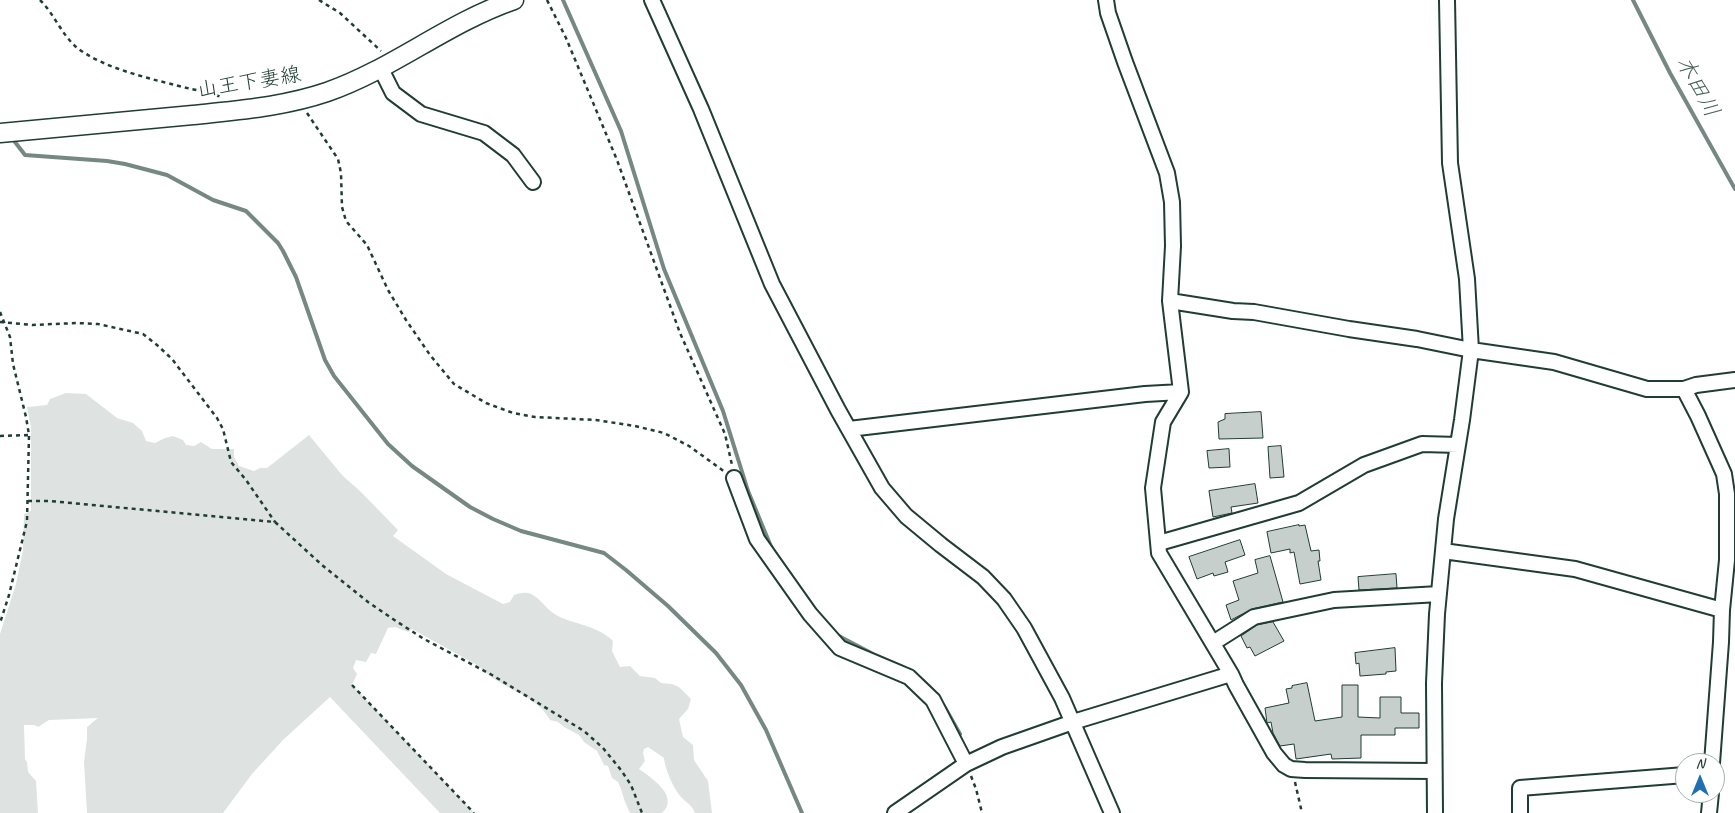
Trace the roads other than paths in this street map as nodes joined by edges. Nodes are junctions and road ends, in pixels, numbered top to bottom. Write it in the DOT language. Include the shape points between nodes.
graph roads {
  1 [pos="514,0"];
  2 [pos="652,0"];
  3 [pos="1106,0"];
  4 [pos="1447,0"];
  5 [pos="386,66"];
  6 [pos="0,133"];
  7 [pos="533,182"];
  8 [pos="1170,301"];
  9 [pos="1471,350"];
  10 [pos="1735,380"];
  11 [pos="1684,389"];
  12 [pos="1181,392"];
  13 [pos="849,429"];
  14 [pos="1458,445"];
  15 [pos="734,478"];
  16 [pos="1159,543"];
  17 [pos="1443,551"];
  18 [pos="1731,560"];
  19 [pos="1439,594"];
  20 [pos="1722,610"];
  21 [pos="1213,642"];
  22 [pos="1231,674"];
  23 [pos="1073,722"];
  24 [pos="1713,753"];
  25 [pos="966,764"];
  26 [pos="1434,770"];
  27 [pos="1675,776"];
  28 [pos="895,813"];
  29 [pos="1112,813"];
  30 [pos="1435,813"];
  31 [pos="1520,813"];
  1 -- 5 [label="main road, 山王下妻線" via="461,23"];
  2 -- 13 [label="street" via="701,109 772,284"];
  3 -- 8 [label="street" via="1125,62 1167,173 1172,202"];
  4 -- 9 [label="street" via="1450,163 1467,279"];
  5 -- 6 [label="main road, 山王下妻線" via="353,82 270,106"];
  5 -- 7 [label="street" via="393,93 422,114 484,133 513,155"];
  8 -- 9 [label="street" via="1263,313"];
  8 -- 12 [label="street"];
  9 -- 11 [label="street" via="1554,362 1647,389"];
  9 -- 14 [label="street"];
  10 -- 11 [label="street"];
  11 -- 18 [label="street" via="1724,474"];
  12 -- 13 [label="street"];
  12 -- 16 [label="street" via="1163,422 1153,488"];
  13 -- 23 [label="street" via="882,488 906,516 984,577 1004,599 1028,635"];
  14 -- 16 [label="street" via="1422,444 1364,465 1299,503"];
  14 -- 17 [label="street"];
  15 -- 25 [label="street" via="757,539 810,614 840,648 909,677 932,700"];
  16 -- 21 [label="street" via="1160,552"];
  17 -- 19 [label="street"];
  17 -- 20 [label="street" via="1574,569"];
  18 -- 20 [label="street"];
  19 -- 21 [label="street" via="1334,600 1254,617"];
  19 -- 26 [label="street"];
  20 -- 24 [label="street"];
  21 -- 22 [label="street"];
  22 -- 23 [label="street"];
  22 -- 26 [label="street" via="1274,753 1291,769"];
  23 -- 25 [label="street" via="1002,747"];
  23 -- 29 [label="street"];
  25 -- 28 [label="street"];
  26 -- 30 [label="street"];
  27 -- 31 [label="street" via="1520,788"];
}
